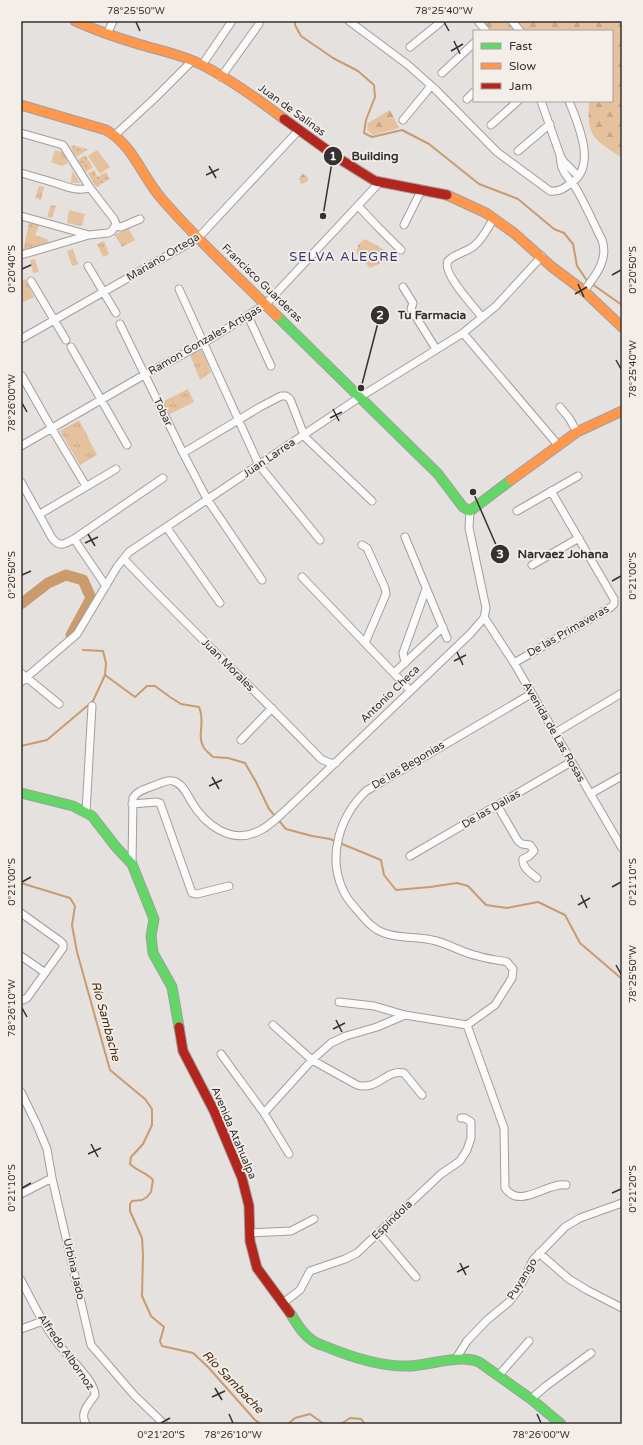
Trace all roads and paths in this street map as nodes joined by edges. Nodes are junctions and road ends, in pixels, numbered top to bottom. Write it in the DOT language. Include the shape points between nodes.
graph roads {
  1 [pos="75,21"];
  2 [pos="112,21"];
  3 [pos="232,21"];
  4 [pos="349,21"];
  5 [pos="442,21"];
  6 [pos="478,21"];
  7 [pos="512,21"];
  8 [pos="259,24"];
  9 [pos="485,30"];
  10 [pos="519,30"];
  11 [pos="107,34"];
  12 [pos="473,44"];
  13 [pos="410,47"];
  14 [pos="192,61"];
  15 [pos="202,65"];
  16 [pos="442,73"];
  17 [pos="221,77"];
  18 [pos="431,86"];
  19 [pos="473,93"];
  20 [pos="466,98"];
  21 [pos="517,102"];
  22 [pos="540,102"];
  23 [pos="569,102"];
  24 [pos="21,105"];
  25 [pos="403,120"];
  26 [pos="550,124"];
  27 [pos="492,125"];
  28 [pos="299,130"];
  29 [pos="21,133"];
  30 [pos="115,135"];
  31 [pos="518,152"];
  32 [pos="560,156"];
  33 [pos="21,173"];
  34 [pos="578,176"];
  35 [pos="379,183"];
  36 [pos="572,183"];
  37 [pos="90,188"];
  38 [pos="422,189"];
  39 [pos="361,208"];
  40 [pos="21,216"];
  41 [pos="494,218"];
  42 [pos="140,219"];
  43 [pos="404,225"];
  44 [pos="115,226"];
  45 [pos="89,235"];
  46 [pos="198,238"];
  47 [pos="402,250"];
  48 [pos="21,254"];
  49 [pos="542,256"];
  50 [pos="88,266"];
  51 [pos="31,281"];
  52 [pos="403,287"];
  53 [pos="179,289"];
  54 [pos="584,291"];
  55 [pos="103,292"];
  56 [pos="266,304"];
  57 [pos="116,313"];
  58 [pos="248,316"];
  59 [pos="482,317"];
  60 [pos="54,319"];
  61 [pos="120,324"];
  62 [pos="622,327"];
  63 [pos="463,333"];
  64 [pos="22,337"];
  65 [pos="66,340"];
  66 [pos="204,343"];
  67 [pos="71,348"];
  68 [pos="436,349"];
  69 [pos="271,366"];
  70 [pos="144,375"];
  71 [pos="22,376"];
  72 [pos="360,397"];
  73 [pos="101,400"];
  74 [pos="560,407"];
  75 [pos="622,411"];
  76 [pos="239,420"];
  77 [pos="52,429"];
  78 [pos="577,432"];
  79 [pos="304,435"];
  80 [pos="127,445"];
  81 [pos="558,445"];
  82 [pos="21,446"];
  83 [pos="183,453"];
  84 [pos="259,465"];
  85 [pos="116,469"];
  86 [pos="578,476"];
  87 [pos="163,478"];
  88 [pos="21,482"];
  89 [pos="86,486"];
  90 [pos="551,491"];
  91 [pos="207,499"];
  92 [pos="372,501"];
  93 [pos="517,511"];
  94 [pos="470,512"];
  95 [pos="40,514"];
  96 [pos="167,528"];
  97 [pos="405,537"];
  98 [pos="579,538"];
  99 [pos="74,539"];
  100 [pos="320,540"];
  101 [pos="362,546"];
  102 [pos="124,559"];
  103 [pos="532,565"];
  104 [pos="302,577"];
  105 [pos="262,580"];
  106 [pos="106,586"];
  107 [pos="426,589"];
  108 [pos="220,603"];
  109 [pos="484,617"];
  110 [pos="443,627"];
  111 [pos="365,643"];
  112 [pos="452,652"];
  113 [pos="405,662"];
  114 [pos="514,663"];
  115 [pos="394,673"];
  116 [pos="23,678"];
  117 [pos="407,686"];
  118 [pos="622,693"];
  119 [pos="531,694"];
  120 [pos="59,704"];
  121 [pos="92,706"];
  122 [pos="272,708"];
  123 [pos="555,733"];
  124 [pos="241,740"];
  125 [pos="571,762"];
  126 [pos="336,763"];
  127 [pos="622,776"];
  128 [pos="21,793"];
  129 [pos="590,794"];
  130 [pos="132,804"];
  131 [pos="497,806"];
  132 [pos="86,812"];
  133 [pos="622,848"];
  134 [pos="410,856"];
  135 [pos="132,864"];
  136 [pos="537,878"];
  137 [pos="229,886"];
  138 [pos="21,913"];
  139 [pos="21,956"];
  140 [pos="44,972"];
  141 [pos="21,999"];
  142 [pos="339,1002"];
  143 [pos="405,1015"];
  144 [pos="273,1025"];
  145 [pos="467,1025"];
  146 [pos="221,1054"];
  147 [pos="312,1060"];
  148 [pos="21,1092"];
  149 [pos="422,1095"];
  150 [pos="264,1113"];
  151 [pos="461,1118"];
  152 [pos="289,1154"];
  153 [pos="52,1178"];
  154 [pos="566,1185"];
  155 [pos="21,1194"];
  156 [pos="622,1202"];
  157 [pos="314,1219"];
  158 [pos="250,1233"];
  159 [pos="379,1233"];
  160 [pos="539,1253"];
  161 [pos="416,1277"];
  162 [pos="21,1280"];
  163 [pos="283,1303"];
  164 [pos="622,1308"];
  165 [pos="43,1321"];
  166 [pos="21,1329"];
  167 [pos="529,1341"];
  168 [pos="591,1353"];
  169 [pos="455,1360"];
  170 [pos="499,1375"];
  171 [pos="531,1399"];
  172 [pos="86,1424"];
  173 [pos="164,1424"];
  174 [pos="561,1424"];
  1 -- 11 [label="street, Juan de Salinas"];
  2 -- 11 [label="street"];
  3 -- 15 [label="street"];
  4 -- 18 [label="street" via="408,65"];
  5 -- 13 [label="street"];
  6 -- 9 [label="street"];
  7 -- 10 [label="street"];
  8 -- 17 [label="street"];
  11 -- 14 [label="street, Juan de Salinas"];
  12 -- 16 [label="street"];
  14 -- 15 [label="street, Juan de Salinas"];
  14 -- 30 [label="street"];
  15 -- 17 [label="street, Juan de Salinas"];
  17 -- 28 [label="street, Juan de Salinas" via="254,97"];
  18 -- 25 [label="street"];
  18 -- 36 [label="street" via="497,152 545,188 559,191"];
  19 -- 20 [label="street"];
  21 -- 27 [label="street"];
  22 -- 26 [label="street"];
  23 -- 34 [label="street" via="584,142 584,161"];
  24 -- 30 [label="street, Francisco Guarderas" via="106,130"];
  26 -- 31 [label="street"];
  26 -- 32 [label="street"];
  28 -- 35 [label="street, Juan de Salinas"];
  28 -- 46 [label="street, Mariano Ortega"];
  29 -- 37 [label="street" via="63,145"];
  30 -- 46 [label="street, Francisco Guarderas" via="128,149 160,197"];
  32 -- 34 [label="street"];
  32 -- 36 [label="street" via="560,166"];
  33 -- 37 [label="street" via="70,189"];
  34 -- 36 [label="street"];
  35 -- 38 [label="street, Juan de Salinas"];
  35 -- 56 [label="street, Ramon Gonzales Artigas"];
  36 -- 54 [label="street" via="604,244 601,266"];
  37 -- 44 [label="street" via="114,219"];
  38 -- 41 [label="street, Juan de Salinas" via="460,200"];
  38 -- 43 [label="street"];
  39 -- 47 [label="street"];
  40 -- 45 [label="street"];
  41 -- 49 [label="street, Juan de Salinas"];
  41 -- 59 [label="street" via="480,241 448,261 447,267 460,290"];
  42 -- 44 [label="street" via="121,227"];
  44 -- 45 [label="street" via="108,233"];
  45 -- 48 [label="street"];
  46 -- 55 [label="street, Mariano Ortega"];
  46 -- 56 [label="street, Francisco Guarderas"];
  49 -- 54 [label="street, Juan de Salinas"];
  49 -- 59 [label="street, Juan Larrea" via="504,299"];
  50 -- 55 [label="street"];
  51 -- 60 [label="street"];
  52 -- 68 [label="street" via="413,303 411,309"];
  53 -- 66 [label="street"];
  54 -- 62 [label="street, Juan de Salinas"];
  55 -- 57 [label="street"];
  55 -- 60 [label="street, Mariano Ortega"];
  56 -- 58 [label="street, Ramon Gonzales Artigas"];
  56 -- 72 [label="street, Francisco Guarderas"];
  58 -- 66 [label="street, Ramon Gonzales Artigas"];
  58 -- 69 [label="street"];
  59 -- 63 [label="street, Juan Larrea"];
  60 -- 64 [label="street, Mariano Ortega"];
  60 -- 65 [label="street"];
  61 -- 70 [label="street, Tobar"];
  63 -- 68 [label="street, Juan Larrea"];
  63 -- 81 [label="street"];
  66 -- 70 [label="street, Ramon Gonzales Artigas"];
  66 -- 76 [label="street"];
  67 -- 73 [label="street"];
  68 -- 72 [label="street, Juan Larrea"];
  70 -- 73 [label="street, Ramon Gonzales Artigas"];
  70 -- 83 [label="street, Tobar"];
  71 -- 77 [label="street"];
  72 -- 79 [label="street, Juan Larrea"];
  72 -- 94 [label="street, Francisco Guarderas" via="438,474 463,507"];
  73 -- 77 [label="street, Ramon Gonzales Artigas"];
  73 -- 80 [label="street"];
  74 -- 78 [label="street"];
  75 -- 78 [label="street"];
  76 -- 79 [label="street" via="281,396 286,396 290,399"];
  76 -- 83 [label="street"];
  76 -- 84 [label="street"];
  77 -- 82 [label="street, Ramon Gonzales Artigas"];
  77 -- 89 [label="street"];
  78 -- 81 [label="street"];
  79 -- 84 [label="street, Juan Larrea"];
  79 -- 92 [label="street"];
  81 -- 94 [label="street"];
  83 -- 91 [label="street, Tobar"];
  84 -- 91 [label="street, Juan Larrea"];
  84 -- 100 [label="street"];
  85 -- 89 [label="street"];
  86 -- 90 [label="street"];
  87 -- 99 [label="street"];
  88 -- 95 [label="street"];
  89 -- 95 [label="street"];
  90 -- 93 [label="street"];
  90 -- 98 [label="street, De las Primaveras"];
  91 -- 96 [label="street, Juan Larrea"];
  91 -- 105 [label="street, Tobar"];
  94 -- 109 [label="street" via="469,528 486,608"];
  95 -- 99 [label="street" via="56,543 65,544"];
  96 -- 102 [label="street, Juan Larrea" via="130,552"];
  96 -- 108 [label="street"];
  97 -- 107 [label="street"];
  98 -- 103 [label="street"];
  98 -- 114 [label="street, De las Primaveras" via="614,598 614,604"];
  99 -- 106 [label="street"];
  101 -- 111 [label="street" via="367,548 386,592"];
  102 -- 106 [label="street, Juan Larrea"];
  102 -- 122 [label="street, Juan Morales"];
  104 -- 111 [label="street"];
  106 -- 116 [label="street, Juan Larrea" via="77,634"];
  107 -- 110 [label="street"];
  107 -- 113 [label="street" via="403,653"];
  109 -- 112 [label="street, Antonio Checa"];
  109 -- 114 [label="street, Avenida de Las Rosas"];
  110 -- 112 [label="street"];
  110 -- 113 [label="street"];
  111 -- 115 [label="street"];
  112 -- 126 [label="street, Antonio Checa"];
  113 -- 115 [label="street"];
  114 -- 119 [label="street, Avenida de Las Rosas"];
  115 -- 117 [label="street"];
  116 -- 120 [label="street"];
  118 -- 123 [label="street"];
  119 -- 123 [label="street, Avenida de Las Rosas"];
  119 -- 145 [label="street, De las Begonias" via="366,791 350,808 342,826 337,849 337,874 343,891 373,928 400,938 432,940 477,956 507,962 513,969 512,978 495,1005"];
  121 -- 132 [label="street"];
  122 -- 124 [label="street"];
  122 -- 126 [label="street, Juan Morales" via="321,759"];
  123 -- 125 [label="street, Avenida de Las Rosas"];
  125 -- 129 [label="street, Avenida de Las Rosas"];
  125 -- 131 [label="street, De las Dalias"];
  126 -- 130 [label="street, Antonio Checa" via="270,824 245,836 227,833 206,821 181,786 174,781 166,781 139,792 133,798"];
  127 -- 129 [label="street"];
  128 -- 132 [label="street, Avenida Atahualpa" via="66,804"];
  129 -- 133 [label="street, Avenida de Las Rosas"];
  130 -- 135 [label="street"];
  130 -- 137 [label="street" via="160,804 194,894"];
  131 -- 134 [label="street, De las Dalias"];
  131 -- 136 [label="street" via="518,841 533,848 532,854 523,860 523,865"];
  132 -- 135 [label="street, Avenida Atahualpa" via="95,818"];
  135 -- 158 [label="street, Avenida Atahualpa" via="154,919 151,936 153,953 172,987 183,1051 214,1111 242,1178 249,1206"];
  138 -- 140 [label="street" via="62,944 63,948"];
  139 -- 140 [label="street"];
  140 -- 141 [label="street" via="27,998"];
  142 -- 143 [label="street" via="374,1006"];
  143 -- 145 [label="street"];
  143 -- 147 [label="street" via="331,1043"];
  144 -- 147 [label="street"];
  145 -- 154 [label="street" via="504,1128 505,1188 508,1193 522,1196 554,1185"];
  146 -- 150 [label="street"];
  147 -- 149 [label="street" via="364,1087 399,1072 404,1073"];
  147 -- 150 [label="street"];
  148 -- 153 [label="street, Urbina Jado" via="47,1149"];
  150 -- 152 [label="street"];
  151 -- 159 [label="street, Espíndola" via="471,1122 471,1138 460,1161 441,1174"];
  153 -- 155 [label="street"];
  153 -- 173 [label="street, Urbina Jado" via="91,1345 134,1395"];
  156 -- 160 [label="street, Puyango" via="580,1218 565,1227"];
  157 -- 158 [label="street" via="291,1231"];
  158 -- 163 [label="street, Avenida Atahualpa" via="257,1268"];
  159 -- 161 [label="street"];
  159 -- 163 [label="street, Espíndola" via="356,1253 310,1271 300,1290"];
  160 -- 164 [label="street" via="569,1279"];
  160 -- 169 [label="street, Puyango" via="509,1302 467,1341"];
  162 -- 165 [label="street, Alfredo Albornoz"];
  163 -- 169 [label="street, Avenida Atahualpa" via="303,1333 314,1342 342,1353 393,1365 410,1366"];
  165 -- 166 [label="street"];
  165 -- 172 [label="street, Alfredo Albornoz" via="94,1390 95,1395 83,1417"];
  167 -- 170 [label="street"];
  168 -- 171 [label="street"];
  169 -- 170 [label="street, Avenida Atahualpa" via="474,1360"];
  170 -- 171 [label="street, Avenida Atahualpa"];
  171 -- 174 [label="street, Avenida Atahualpa"];
}
